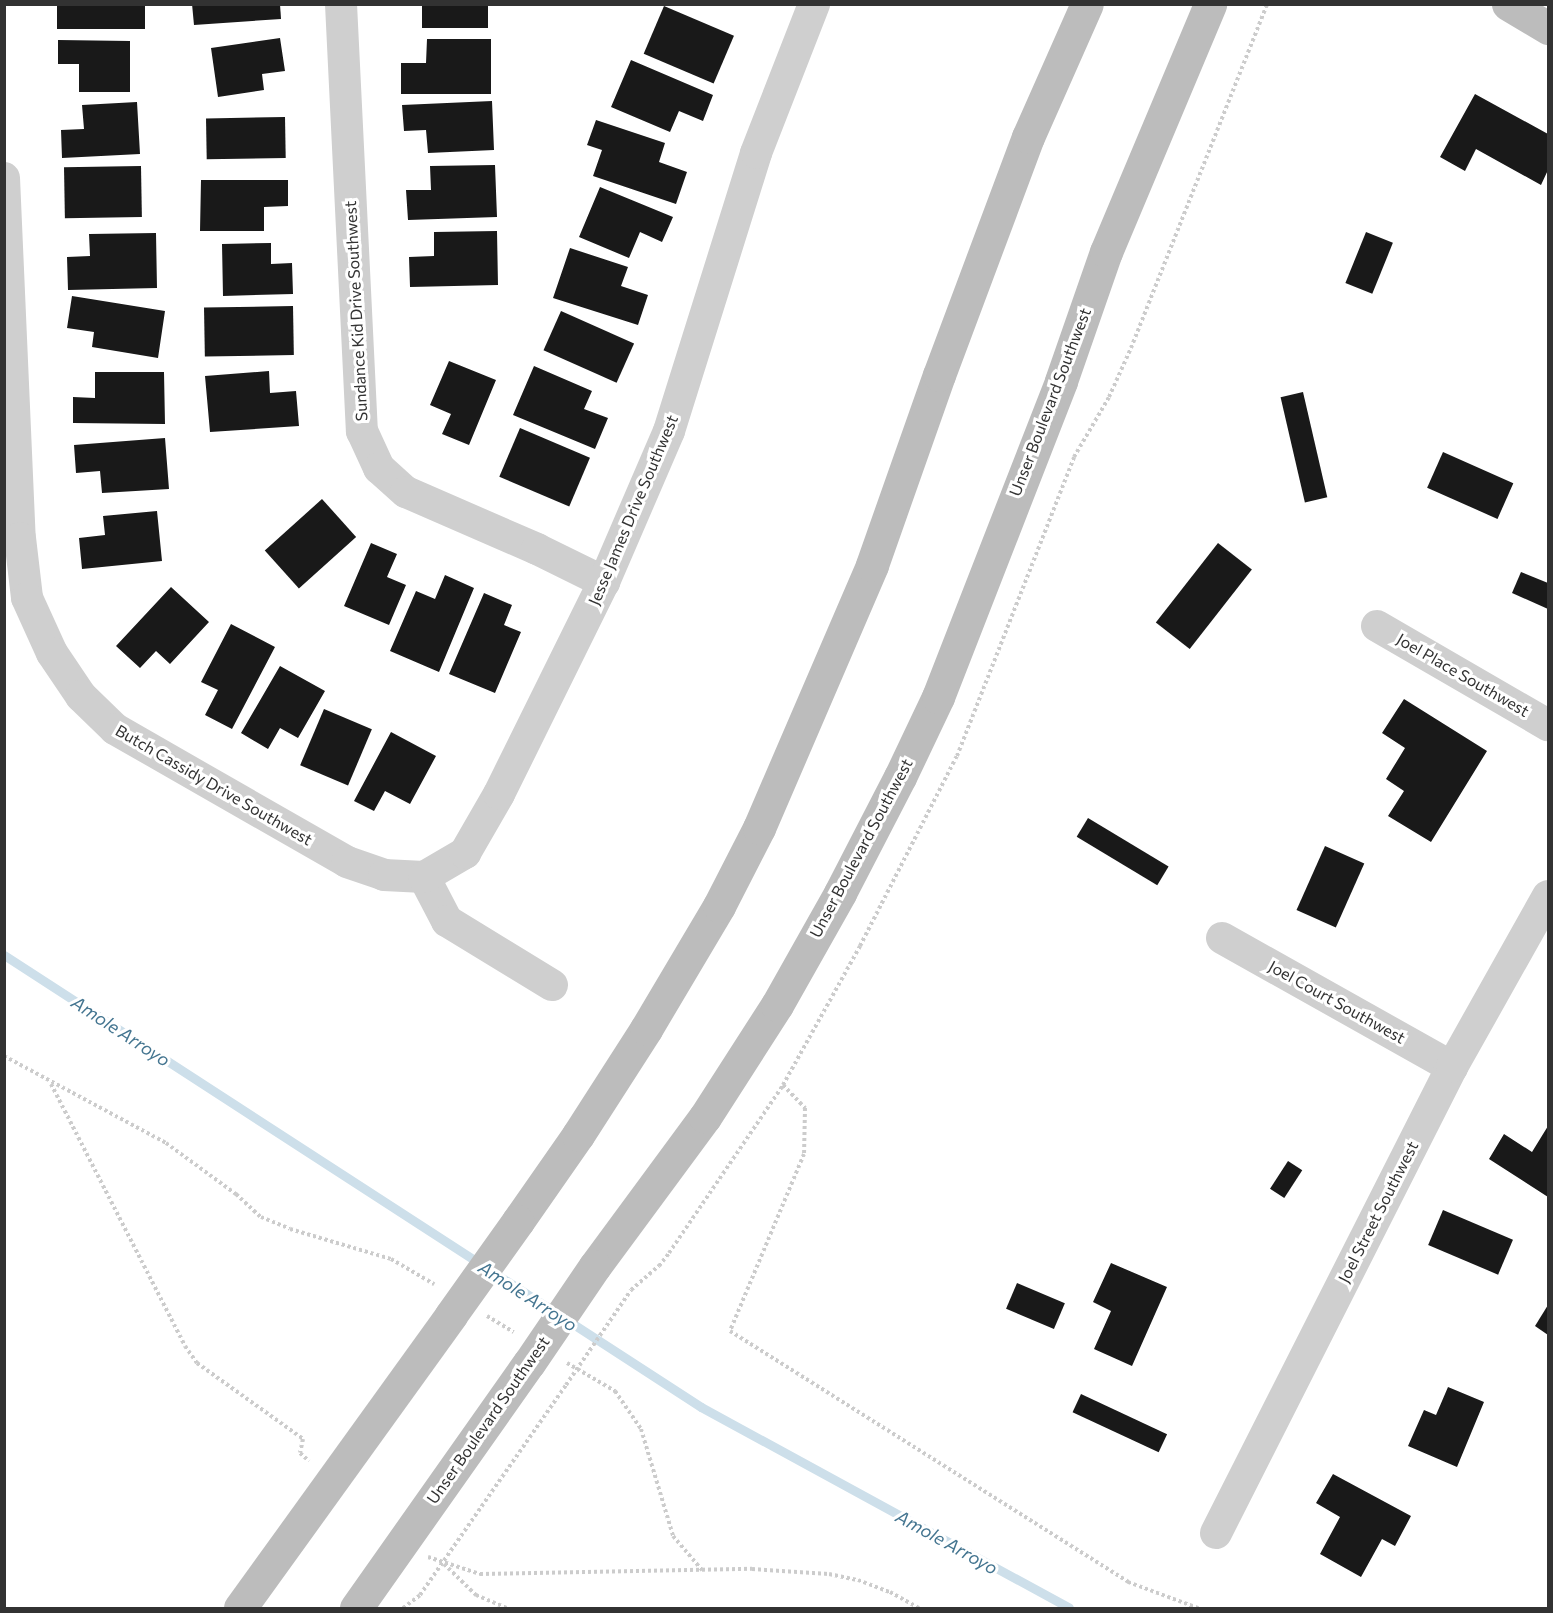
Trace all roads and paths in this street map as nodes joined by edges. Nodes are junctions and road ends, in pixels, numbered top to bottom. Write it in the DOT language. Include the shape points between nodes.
graph roads {
  1 [pos="341,4"];
  2 [pos="814,4"];
  3 [pos="1087,4"];
  4 [pos="1210,4"];
  5 [pos="1508,4"];
  6 [pos="1548,28"];
  7 [pos="4,178"];
  8 [pos="604,582"];
  9 [pos="1377,626"];
  10 [pos="1548,725"];
  11 [pos="424,877"];
  12 [pos="1548,896"];
  13 [pos="1222,938"];
  14 [pos="552,985"];
  15 [pos="4,1056"];
  16 [pos="1452,1067"];
  17 [pos="50,1083"];
  18 [pos="783,1085"];
  19 [pos="631,1290"];
  20 [pos="458,1305"];
  21 [pos="526,1350"];
  22 [pos="564,1361"];
  23 [pos="331,1481"];
  24 [pos="1216,1533"];
  25 [pos="400,1546"];
  26 [pos="442,1563"];
  27 [pos="702,1570"];
  28 [pos="240,1608"];
  29 [pos="356,1608"];
  30 [pos="404,1608"];
  31 [pos="506,1608"];
  32 [pos="919,1608"];
  33 [pos="1198,1608"];
  1 -- 8 [label="street, Sundance Kid Drive Southwest" via="362,431 380,468 406,492"];
  2 -- 8 [label="street, Jesse James Drive Southwest" via="756,153 669,431"];
  3 -- 20 [label="main road, bridge" via="1028,137 872,565 759,828 719,906 646,1029 578,1135"];
  4 -- 21 [label="main road, Unser Boulevard Southwest, bridge" via="1106,252 1061,381 938,697 900,777 777,1005 698,1126 595,1266"];
  5 -- 6 [label="main road"];
  7 -- 11 [label="street, Butch Cassidy Drive Southwest" via="20,538 27,598 52,653 81,696 114,729 347,862 384,875"];
  8 -- 11 [label="street, Jesse James Drive Southwest" via="499,794 465,852"];
  9 -- 10 [label="street, Joel Place Southwest"];
  11 -- 14 [label="street" via="447,921"];
  12 -- 16 [label="street, Joel Street Southwest"];
  13 -- 16 [label="street, Joel Court Southwest"];
  15 -- 17 [label="path"];
  16 -- 24 [label="street, Joel Street Southwest"];
  17 -- 20 [label="path" via="166,1143 261,1217 391,1259"];
  17 -- 23 [label="path" via="197,1363 303,1439 300,1453"];
  18 -- 33 [label="path" via="805,1108 804,1154 730,1331 1128,1582"];
  19 -- 26 [label="path, bridge"];
  20 -- 21 [label="path"];
  20 -- 23 [label="main road"];
  21 -- 25 [label="main road, Unser Boulevard Southwest"];
  22 -- 27 [label="path" via="615,1391 640,1429 673,1536"];
  23 -- 28 [label="main road"];
  25 -- 26 [label="path"];
  25 -- 29 [label="main road, Unser Boulevard Southwest"];
  26 -- 27 [label="path" via="480,1574"];
  26 -- 30 [label="path" via="420,1595"];
  26 -- 31 [label="path" via="476,1595"];
  27 -- 32 [label="path" via="829,1574 890,1592"];
}
